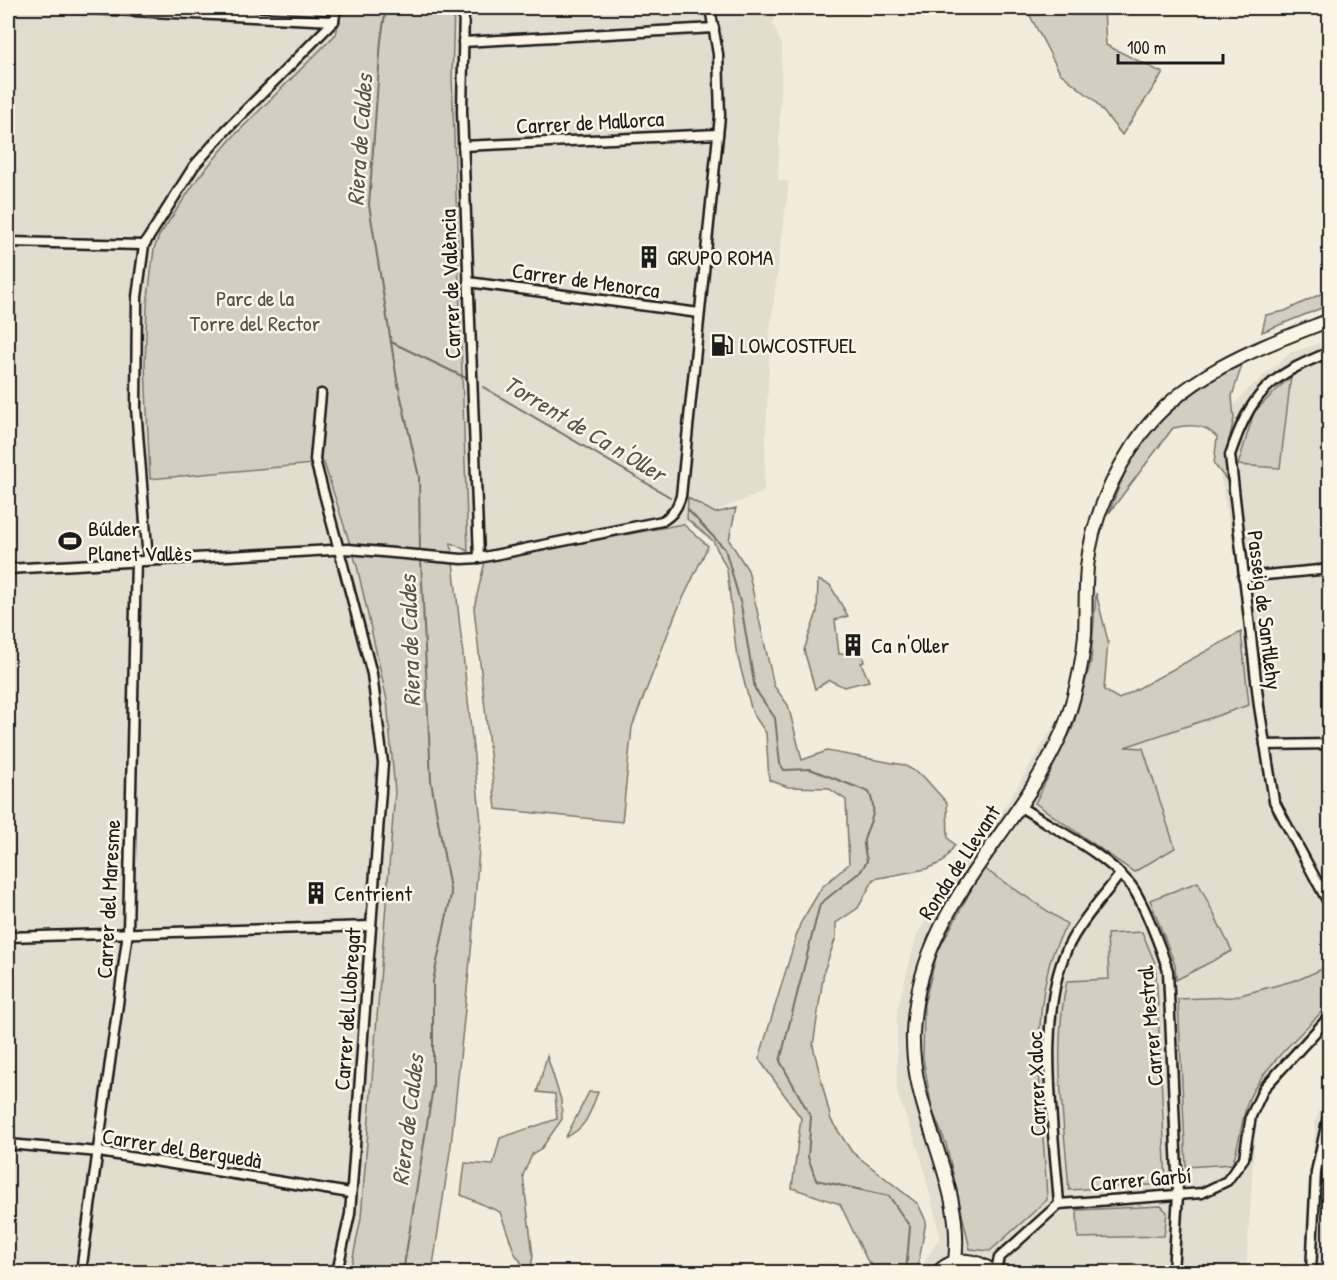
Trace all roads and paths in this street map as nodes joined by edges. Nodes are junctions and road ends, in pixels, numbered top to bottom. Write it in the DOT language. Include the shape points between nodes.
graph roads {
  1 [pos="72,8"];
  2 [pos="336,8"];
  3 [pos="464,8"];
  4 [pos="710,8"];
  5 [pos="334,21"];
  6 [pos="714,28"];
  7 [pos="463,42"];
  8 [pos="718,134"];
  9 [pos="463,146"];
  10 [pos="8,242"];
  11 [pos="144,244"];
  12 [pos="468,282"];
  13 [pos="699,313"];
  14 [pos="1329,320"];
  15 [pos="1329,352"];
  16 [pos="321,394"];
  17 [pos="341,549"];
  18 [pos="479,558"];
  19 [pos="148,560"];
  20 [pos="136,561"];
  21 [pos="8,569"];
  22 [pos="1329,569"];
  23 [pos="1243,577"];
  24 [pos="1329,744"];
  25 [pos="1265,745"];
  26 [pos="1019,806"];
  27 [pos="1120,874"];
  28 [pos="1329,906"];
  29 [pos="370,926"];
  30 [pos="128,932"];
  31 [pos="8,937"];
  32 [pos="1329,1016"];
  33 [pos="1329,1107"];
  34 [pos="8,1144"];
  35 [pos="99,1152"];
  36 [pos="350,1193"];
  37 [pos="1178,1195"];
  38 [pos="1059,1204"];
  39 [pos="955,1262"];
  40 [pos="81,1272"];
  41 [pos="337,1272"];
  42 [pos="938,1272"];
  43 [pos="994,1272"];
  44 [pos="1173,1272"];
  45 [pos="1311,1272"];
  1 -- 5 [label="street"];
  2 -- 5 [label="street"];
  3 -- 7 [label="street, Carrer de València"];
  4 -- 6 [label="street"];
  5 -- 11 [label="street" via="194,166"];
  6 -- 7 [label="street"];
  6 -- 8 [label="street" via="719,70"];
  7 -- 9 [label="street, Carrer de València"];
  8 -- 9 [label="street, Carrer de Mallorca"];
  8 -- 13 [label="street"];
  9 -- 12 [label="street, Carrer de València"];
  10 -- 11 [label="street"];
  11 -- 19 [label="street" via="137,297 136,408"];
  12 -- 13 [label="street, Carrer de Menorca"];
  12 -- 18 [label="street, Carrer de València"];
  13 -- 18 [label="street" via="681,496 675,512 662,521"];
  14 -- 26 [label="main road, Ronda de Llevant" via="1237,358 1203,377 1143,432 1122,463 1106,493 1087,565 1085,638 1071,705 1034,786"];
  15 -- 23 [label="street, Passeig de Santllehy" via="1300,364 1264,388 1242,420 1230,455"];
  16 -- 17 [label="street, Carrer del Llobregat" via="315,460"];
  17 -- 18 [label="street"];
  17 -- 19 [label="street"];
  17 -- 29 [label="street, Carrer del Llobregat" via="372,674 383,763"];
  19 -- 20 [label="street"];
  20 -- 21 [label="street"];
  20 -- 30 [label="street, Carrer del Maresme"];
  22 -- 23 [label="street"];
  23 -- 25 [label="street, Passeig de Santllehy"];
  24 -- 25 [label="street"];
  25 -- 28 [label="street, Passeig de Santllehy" via="1274,801"];
  26 -- 27 [label="street, Carrer Mestral"];
  26 -- 39 [label="main road, Ronda de Llevant" via="947,912 927,955 918,991 913,1033 915,1079 953,1211 958,1241"];
  27 -- 37 [label="street, Carrer Mestral" via="1131,885 1168,971"];
  27 -- 38 [label="street, Carrer Xaloc" via="1071,941 1056,980 1049,1051"];
  29 -- 30 [label="street"];
  29 -- 36 [label="street, Carrer del Llobregat"];
  30 -- 31 [label="street"];
  30 -- 35 [label="street, Carrer del Maresme"];
  32 -- 37 [label="street, Carrer Garbí" via="1264,1088 1251,1116 1246,1151 1234,1174 1212,1190"];
  33 -- 45 [label="street" via="1316,1172"];
  34 -- 35 [label="street, Carrer del Berguedà"];
  35 -- 36 [label="street, Carrer del Berguedà"];
  35 -- 40 [label="street, Carrer del Maresme"];
  36 -- 41 [label="street, Carrer del Llobregat" via="350,1214"];
  37 -- 38 [label="street, Carrer Garbí"];
  37 -- 44 [label="street, Carrer Mestral"];
  38 -- 43 [label="street, Carrer Garbí" via="999,1258"];
  39 -- 42 [label="main road"];
  39 -- 43 [label="main road" via="969,1260"];
}
